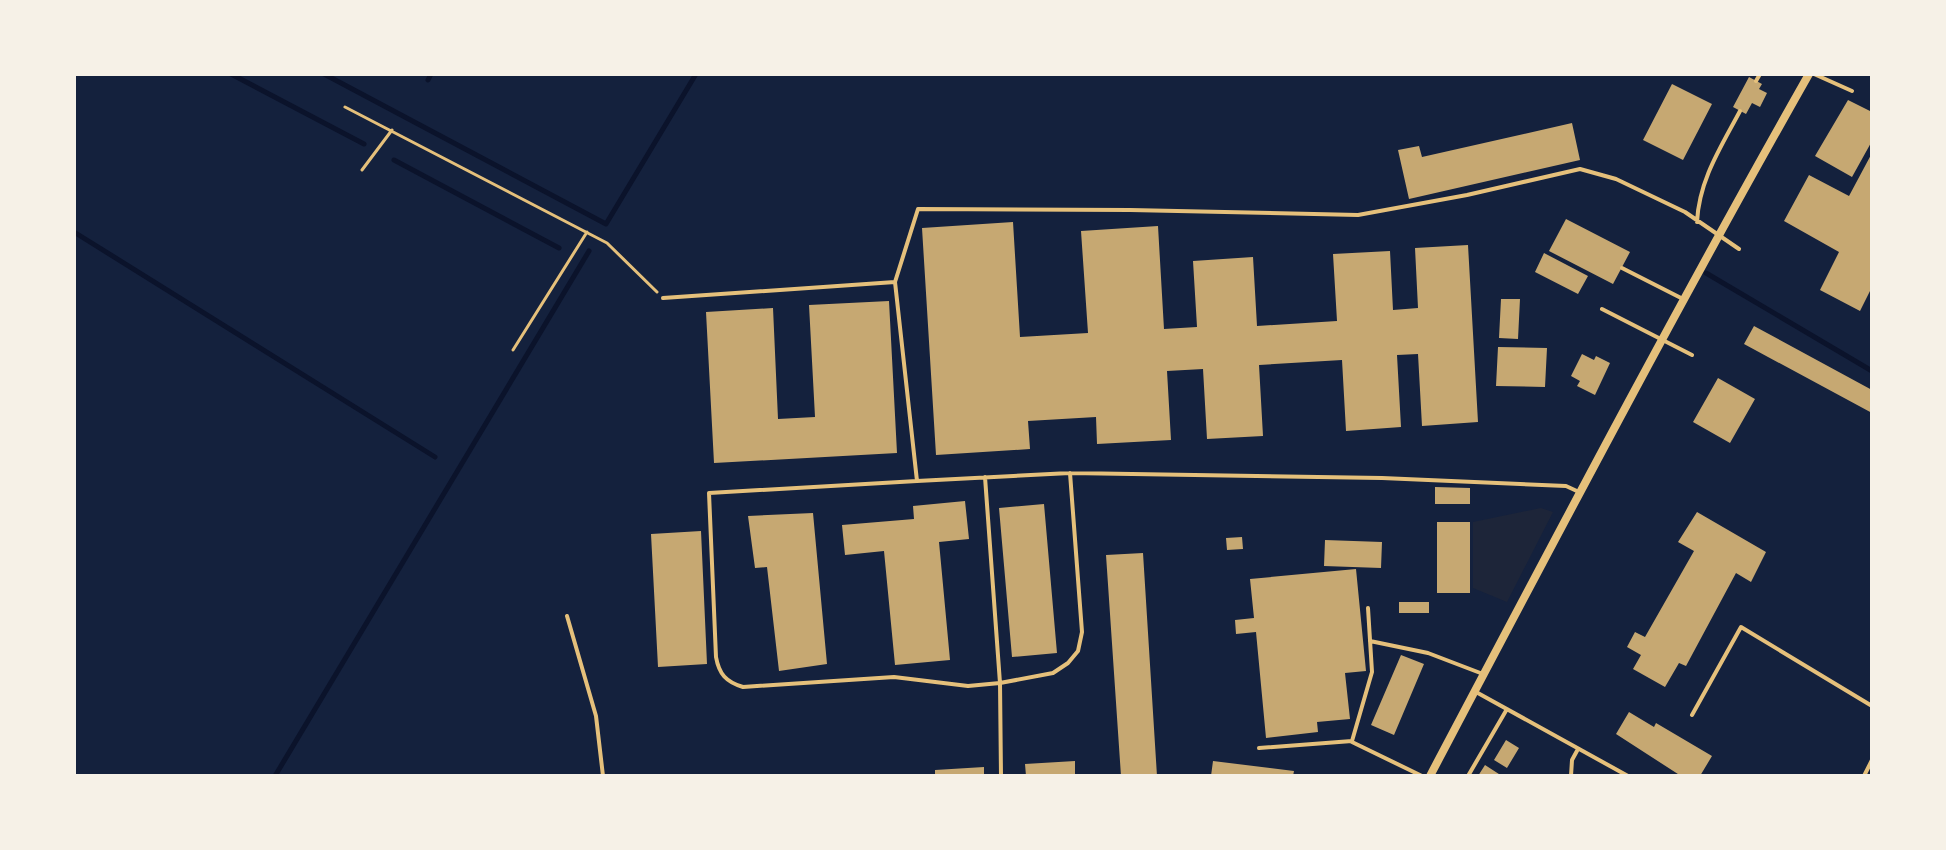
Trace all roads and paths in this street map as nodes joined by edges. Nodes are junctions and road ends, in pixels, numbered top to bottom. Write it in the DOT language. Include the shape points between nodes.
graph roads {
  1 [pos="1760,74"];
  2 [pos="1811,74"];
  3 [pos="1756,81"];
  4 [pos="1852,91"];
  5 [pos="345,107"];
  6 [pos="1740,111"];
  7 [pos="392,130"];
  8 [pos="362,170"];
  9 [pos="1697,222"];
  10 [pos="587,232"];
  11 [pos="1717,236"];
  12 [pos="1739,249"];
  13 [pos="1622,268"];
  14 [pos="895,282"];
  15 [pos="663,298"];
  16 [pos="1683,299"];
  17 [pos="1602,309"];
  18 [pos="1661,339"];
  19 [pos="513,350"];
  20 [pos="1692,355"];
  21 [pos="1070,473"];
  22 [pos="985,477"];
  23 [pos="917,481"];
  24 [pos="1579,492"];
  25 [pos="1368,608"];
  26 [pos="567,616"];
  27 [pos="1370,641"];
  28 [pos="1483,674"];
  29 [pos="1000,683"];
  30 [pos="1475,691"];
  31 [pos="1872,706"];
  32 [pos="1507,709"];
  33 [pos="1692,715"];
  34 [pos="1352,741"];
  35 [pos="1259,748"];
  36 [pos="1578,749"];
  37 [pos="1872,760"];
  38 [pos="603,776"];
  39 [pos="1001,776"];
  40 [pos="1422,776"];
  41 [pos="1430,776"];
  42 [pos="1468,776"];
  43 [pos="1571,776"];
  44 [pos="1628,776"];
  45 [pos="1864,776"];
  1 -- 3 [label="lane"];
  2 -- 4 [label="lane"];
  2 -- 11 [label="street"];
  5 -- 7 [label="path"];
  6 -- 9 [label="lane" via="1700,192"];
  7 -- 8 [label="path"];
  7 -- 10 [label="path"];
  9 -- 11 [label="lane"];
  9 -- 14 [label="lane" via="1616,179 1580,169 1358,215 918,209"];
  10 -- 15 [label="path" via="607,243"];
  10 -- 19 [label="path"];
  11 -- 12 [label="lane"];
  11 -- 16 [label="street"];
  13 -- 16 [label="lane"];
  14 -- 15 [label="lane"];
  14 -- 23 [label="lane"];
  16 -- 18 [label="street"];
  17 -- 18 [label="lane"];
  18 -- 20 [label="lane"];
  18 -- 24 [label="street"];
  21 -- 22 [label="lane"];
  21 -- 24 [label="lane" via="1382,478 1566,486"];
  21 -- 29 [label="lane" via="1082,632 1078,651 1053,673"];
  22 -- 23 [label="lane"];
  22 -- 29 [label="lane"];
  23 -- 29 [label="lane" via="709,493 719,671 729,683 743,687 894,677 968,686"];
  24 -- 28 [label="street"];
  25 -- 27 [label="lane"];
  26 -- 38 [label="lane" via="596,716"];
  27 -- 28 [label="lane" via="1428,653"];
  27 -- 34 [label="lane" via="1372,672"];
  28 -- 30 [label="street"];
  29 -- 39 [label="lane"];
  30 -- 32 [label="lane"];
  30 -- 41 [label="street"];
  31 -- 33 [label="lane" via="1741,627"];
  32 -- 36 [label="lane"];
  32 -- 42 [label="lane"];
  34 -- 35 [label="lane"];
  34 -- 40 [label="lane"];
  36 -- 43 [label="lane"];
  36 -- 44 [label="lane"];
  37 -- 45 [label="lane"];
}
